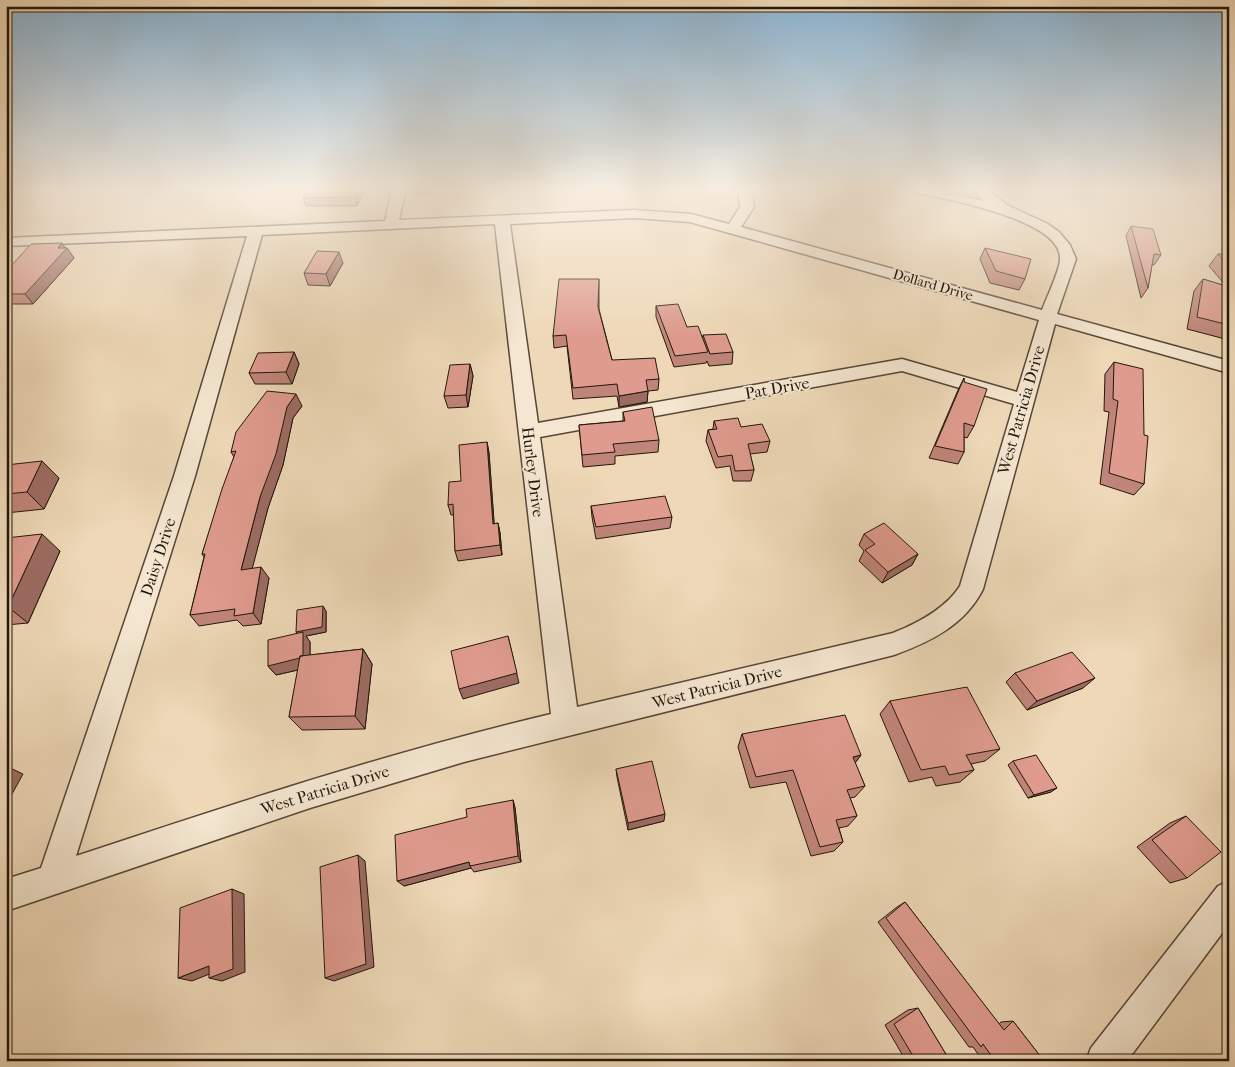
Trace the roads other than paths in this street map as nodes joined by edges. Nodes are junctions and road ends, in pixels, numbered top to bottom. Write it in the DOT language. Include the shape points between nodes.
graph roads {
  1 [pos="79,239"];
  2 [pos="254,239"];
  3 [pos="504,239"];
  4 [pos="764,239"];
  5 [pos="1056,239"];
  6 [pos="6,242"];
  7 [pos="1048,317"];
  8 [pos="1229,367"];
  9 [pos="1024,401"];
  10 [pos="528,432"];
  11 [pos="566,724"];
  12 [pos="52,881"];
  13 [pos="6,895"];
  14 [pos="1229,897"];
  15 [pos="1104,1061"];
  1 -- 6 [label="street, Dollard Drive"];
  2 -- 12 [label="street, Daisy Drive" via="232,322 152,577"];
  3 -- 10 [label="street, Hurley Drive"];
  4 -- 7 [label="street, Dollard Drive"];
  5 -- 7 [label="street, West Patricia Drive" via="1066,250 1068,259"];
  7 -- 8 [label="street, Dollard Drive"];
  7 -- 9 [label="street, West Patricia Drive"];
  9 -- 10 [label="street, Pat Drive" via="902,365"];
  9 -- 11 [label="street, West Patricia Drive" via="979,564 964,600 948,616 917,635 894,644"];
  10 -- 11 [label="street, Hurley Drive"];
  11 -- 12 [label="street, West Patricia Drive" via="464,748 310,793"];
  12 -- 13 [label="street, West Patricia Drive"];
  14 -- 15 [label="street"];
}
